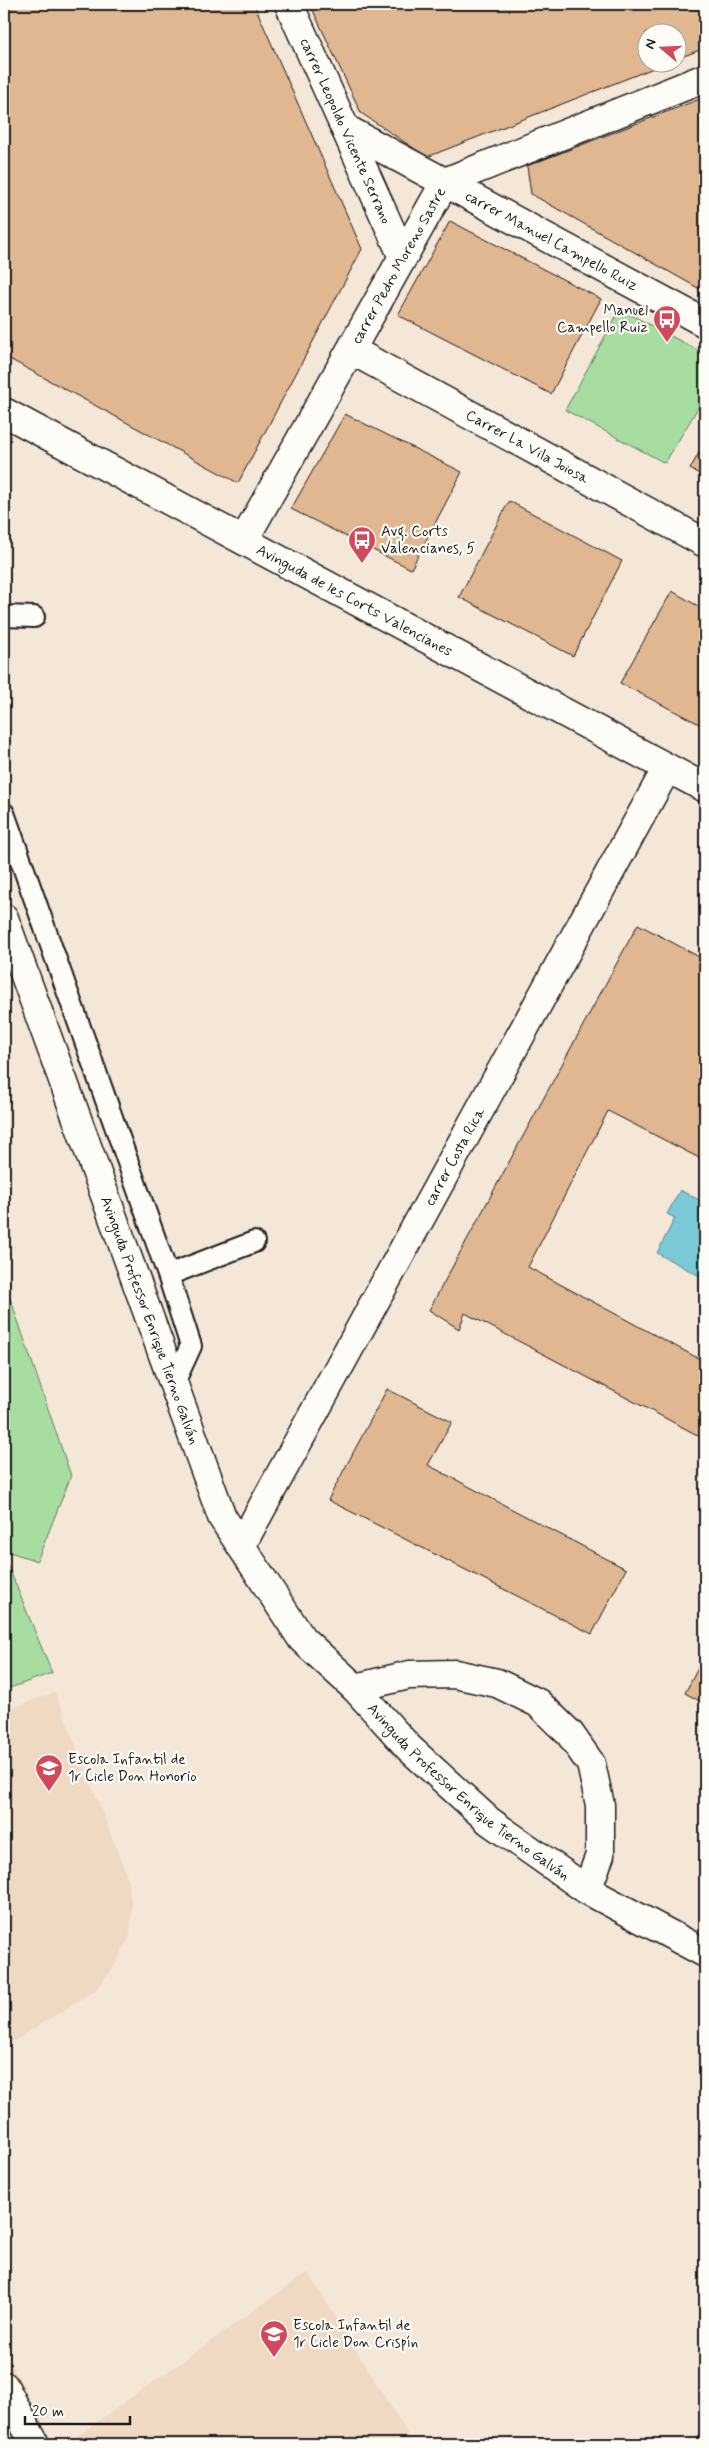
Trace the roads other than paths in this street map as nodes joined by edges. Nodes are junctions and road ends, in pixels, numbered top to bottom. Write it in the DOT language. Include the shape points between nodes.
graph roads {
  1 [pos="289,4"];
  2 [pos="705,78"];
  3 [pos="346,129"];
  4 [pos="445,182"];
  5 [pos="403,257"];
  6 [pos="705,323"];
  7 [pos="351,350"];
  8 [pos="4,412"];
  9 [pos="4,429"];
  10 [pos="45,435"];
  11 [pos="244,540"];
  12 [pos="705,543"];
  13 [pos="4,616"];
  14 [pos="34,617"];
  15 [pos="667,768"];
  16 [pos="705,788"];
  17 [pos="4,813"];
  18 [pos="4,918"];
  19 [pos="254,1242"];
  20 [pos="168,1275"];
  21 [pos="174,1383"];
  22 [pos="241,1546"];
  23 [pos="355,1688"];
  24 [pos="587,1890"];
  25 [pos="705,1953"];
  26 [pos="4,2386"];
  27 [pos="35,2444"];
  1 -- 3 [label="street, carrer Leopoldo Vicente Serrano"];
  2 -- 4 [label="street, carrer Pedro Moreno Sastre"];
  3 -- 4 [label="street, carrer Manuel Campello Ruiz"];
  3 -- 5 [label="street, carrer Leopoldo Vicente Serrano"];
  4 -- 5 [label="street, carrer Pedro Moreno Sastre"];
  4 -- 6 [label="street, carrer Manuel Campello Ruiz"];
  5 -- 7 [label="street, carrer Pedro Moreno Sastre"];
  7 -- 11 [label="street, carrer Pedro Moreno Sastre"];
  7 -- 12 [label="street, Carrer La Vila Joiosa"];
  8 -- 10 [label="street, Avinguda de les Corts Valencianes"];
  9 -- 10 [label="street"];
  10 -- 11 [label="street, Avinguda de les Corts Valencianes"];
  11 -- 15 [label="street, Avinguda de les Corts Valencianes"];
  13 -- 14 [label="lane"];
  15 -- 16 [label="street, Avinguda de les Corts Valencianes"];
  15 -- 22 [label="street, carrer Costa Rica"];
  17 -- 20 [label="lane"];
  18 -- 21 [label="street, Avinguda Professor Enrique Tierno Galván"];
  19 -- 20 [label="lane"];
  20 -- 21 [label="lane" via="191,1346"];
  21 -- 22 [label="street, Avinguda Professor Enrique Tierno Galván" via="222,1516"];
  22 -- 23 [label="street, Avinguda Professor Enrique Tierno Galván" via="302,1639"];
  23 -- 24 [label="street, Avinguda Professor Enrique Tierno Galván" via="409,1748 489,1821"];
  23 -- 24 [label="street, Avinguda Professor Enrique Tierno Galván" via="408,1675 454,1674 497,1683 538,1703 570,1734 591,1764 600,1805 600,1855"];
  24 -- 25 [label="street, Avinguda Professor Enrique Tierno Galván"];
  26 -- 27 [label="street"];
}
